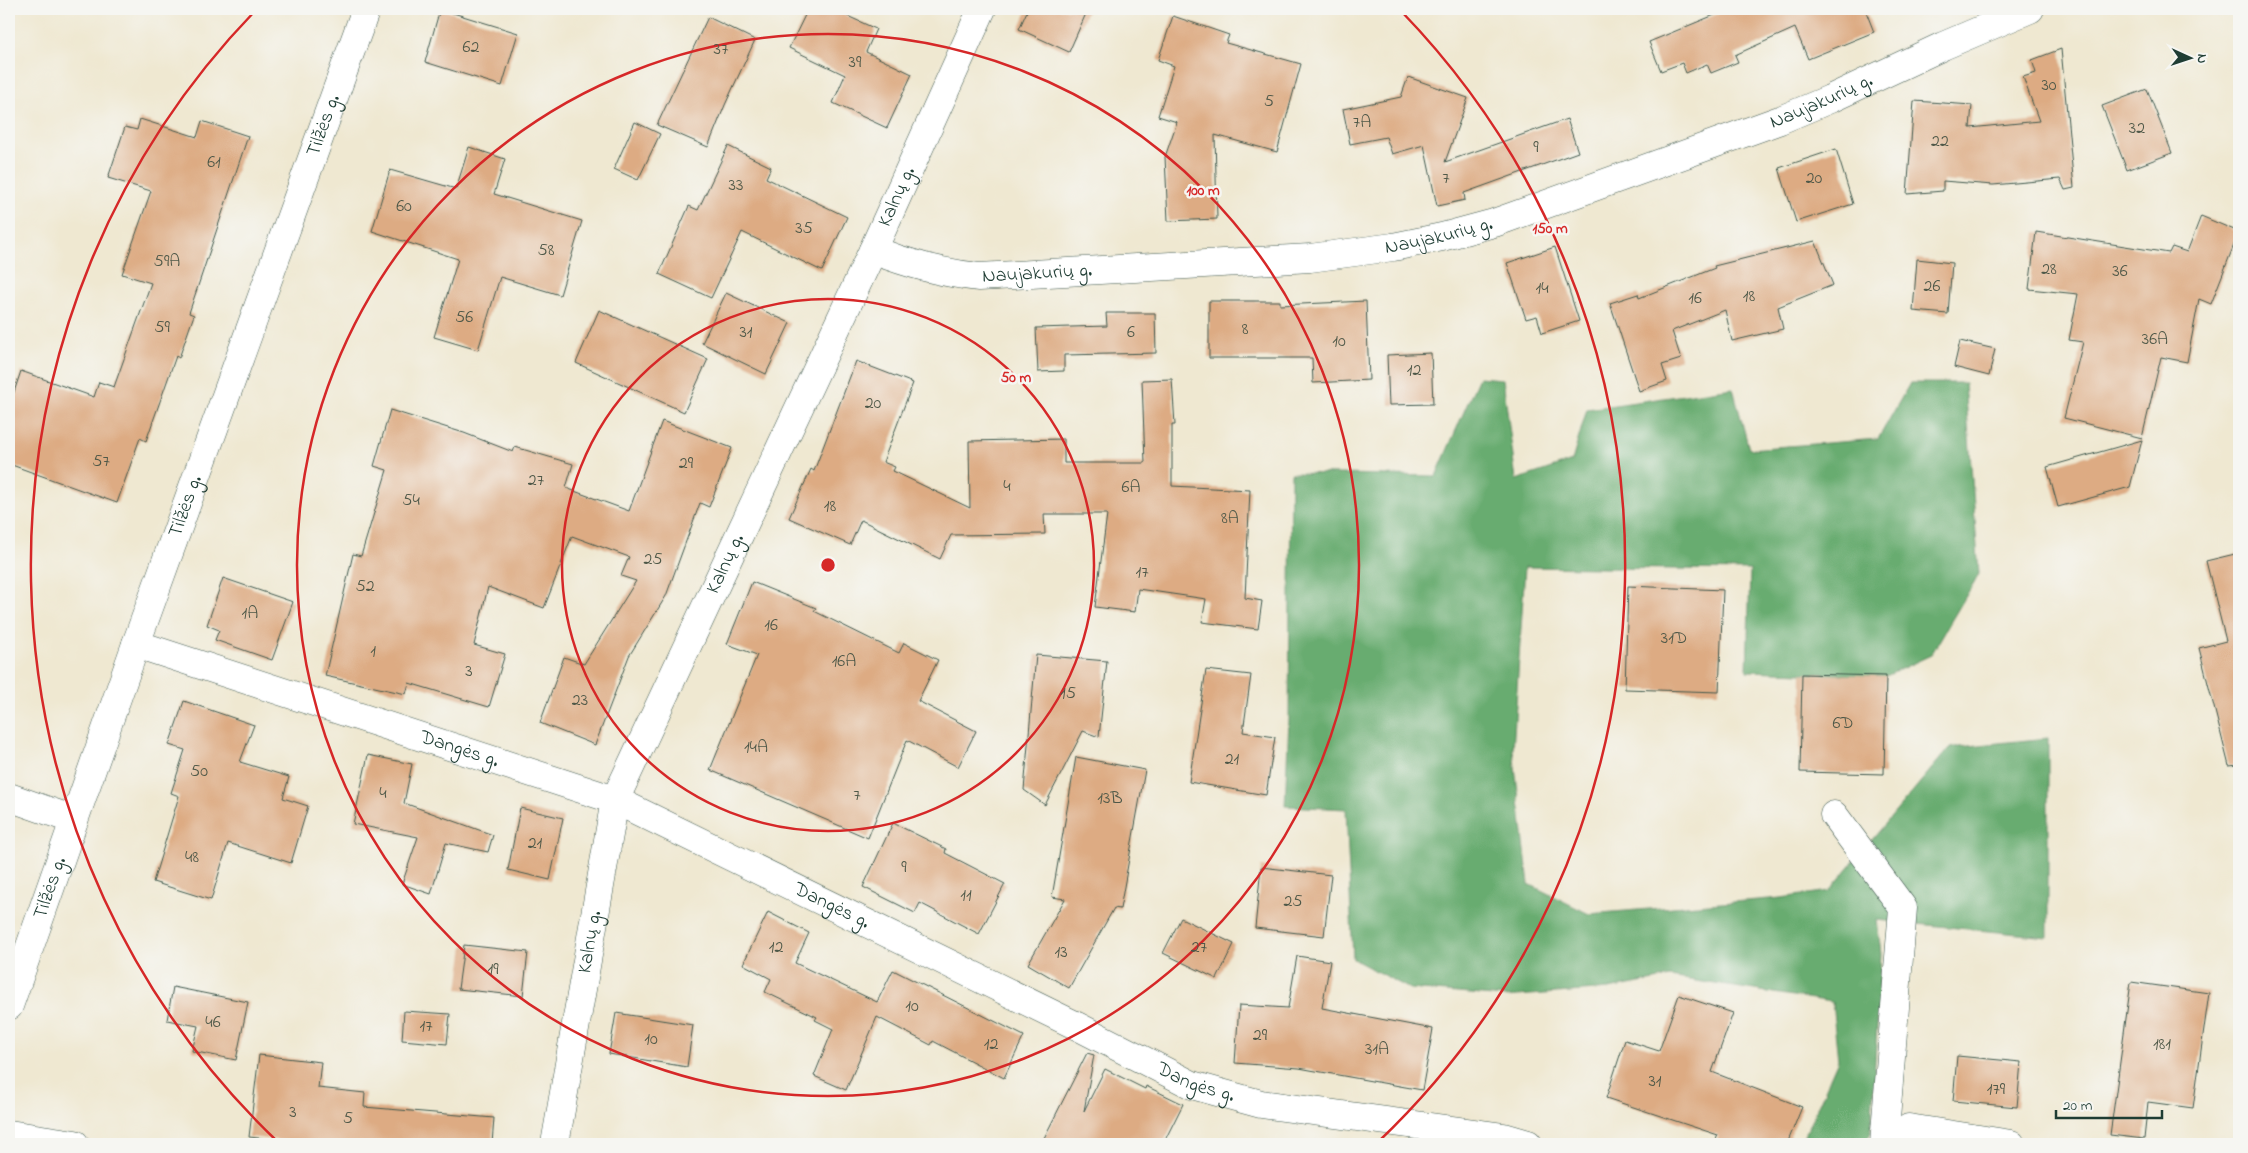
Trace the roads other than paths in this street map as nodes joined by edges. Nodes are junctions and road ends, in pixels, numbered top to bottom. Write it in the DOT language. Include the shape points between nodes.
graph roads {
  1 [pos="366,9"];
  2 [pos="982,9"];
  3 [pos="2030,9"];
  4 [pos="873,250"];
  5 [pos="136,644"];
  6 [pos="9,797"];
  7 [pos="615,800"];
  8 [pos="1834,816"];
  9 [pos="74,820"];
  10 [pos="9,1006"];
  11 [pos="9,1134"];
  12 [pos="1901,1136"];
  13 [pos="75,1144"];
  14 [pos="555,1144"];
  15 [pos="1528,1144"];
  16 [pos="1884,1144"];
  17 [pos="2011,1144"];
  1 -- 5 [label="street, Tilžės g."];
  2 -- 4 [label="street, Kalnų g."];
  3 -- 4 [label="street, Naujakurių g." via="1780,120 1503,220 1394,247 1310,258 979,278 910,265"];
  4 -- 7 [label="street, Kalnų g."];
  5 -- 7 [label="street, Dangės g."];
  5 -- 9 [label="street, Tilžės g."];
  6 -- 9 [label="street"];
  7 -- 14 [label="street, Kalnų g."];
  7 -- 15 [label="street, Dangės g." via="1192,1085 1261,1104 1504,1137"];
  8 -- 16 [label="street" via="1903,908"];
  9 -- 10 [label="street, Tilžės g."];
  11 -- 13 [label="street"];
  12 -- 17 [label="street"];
}
